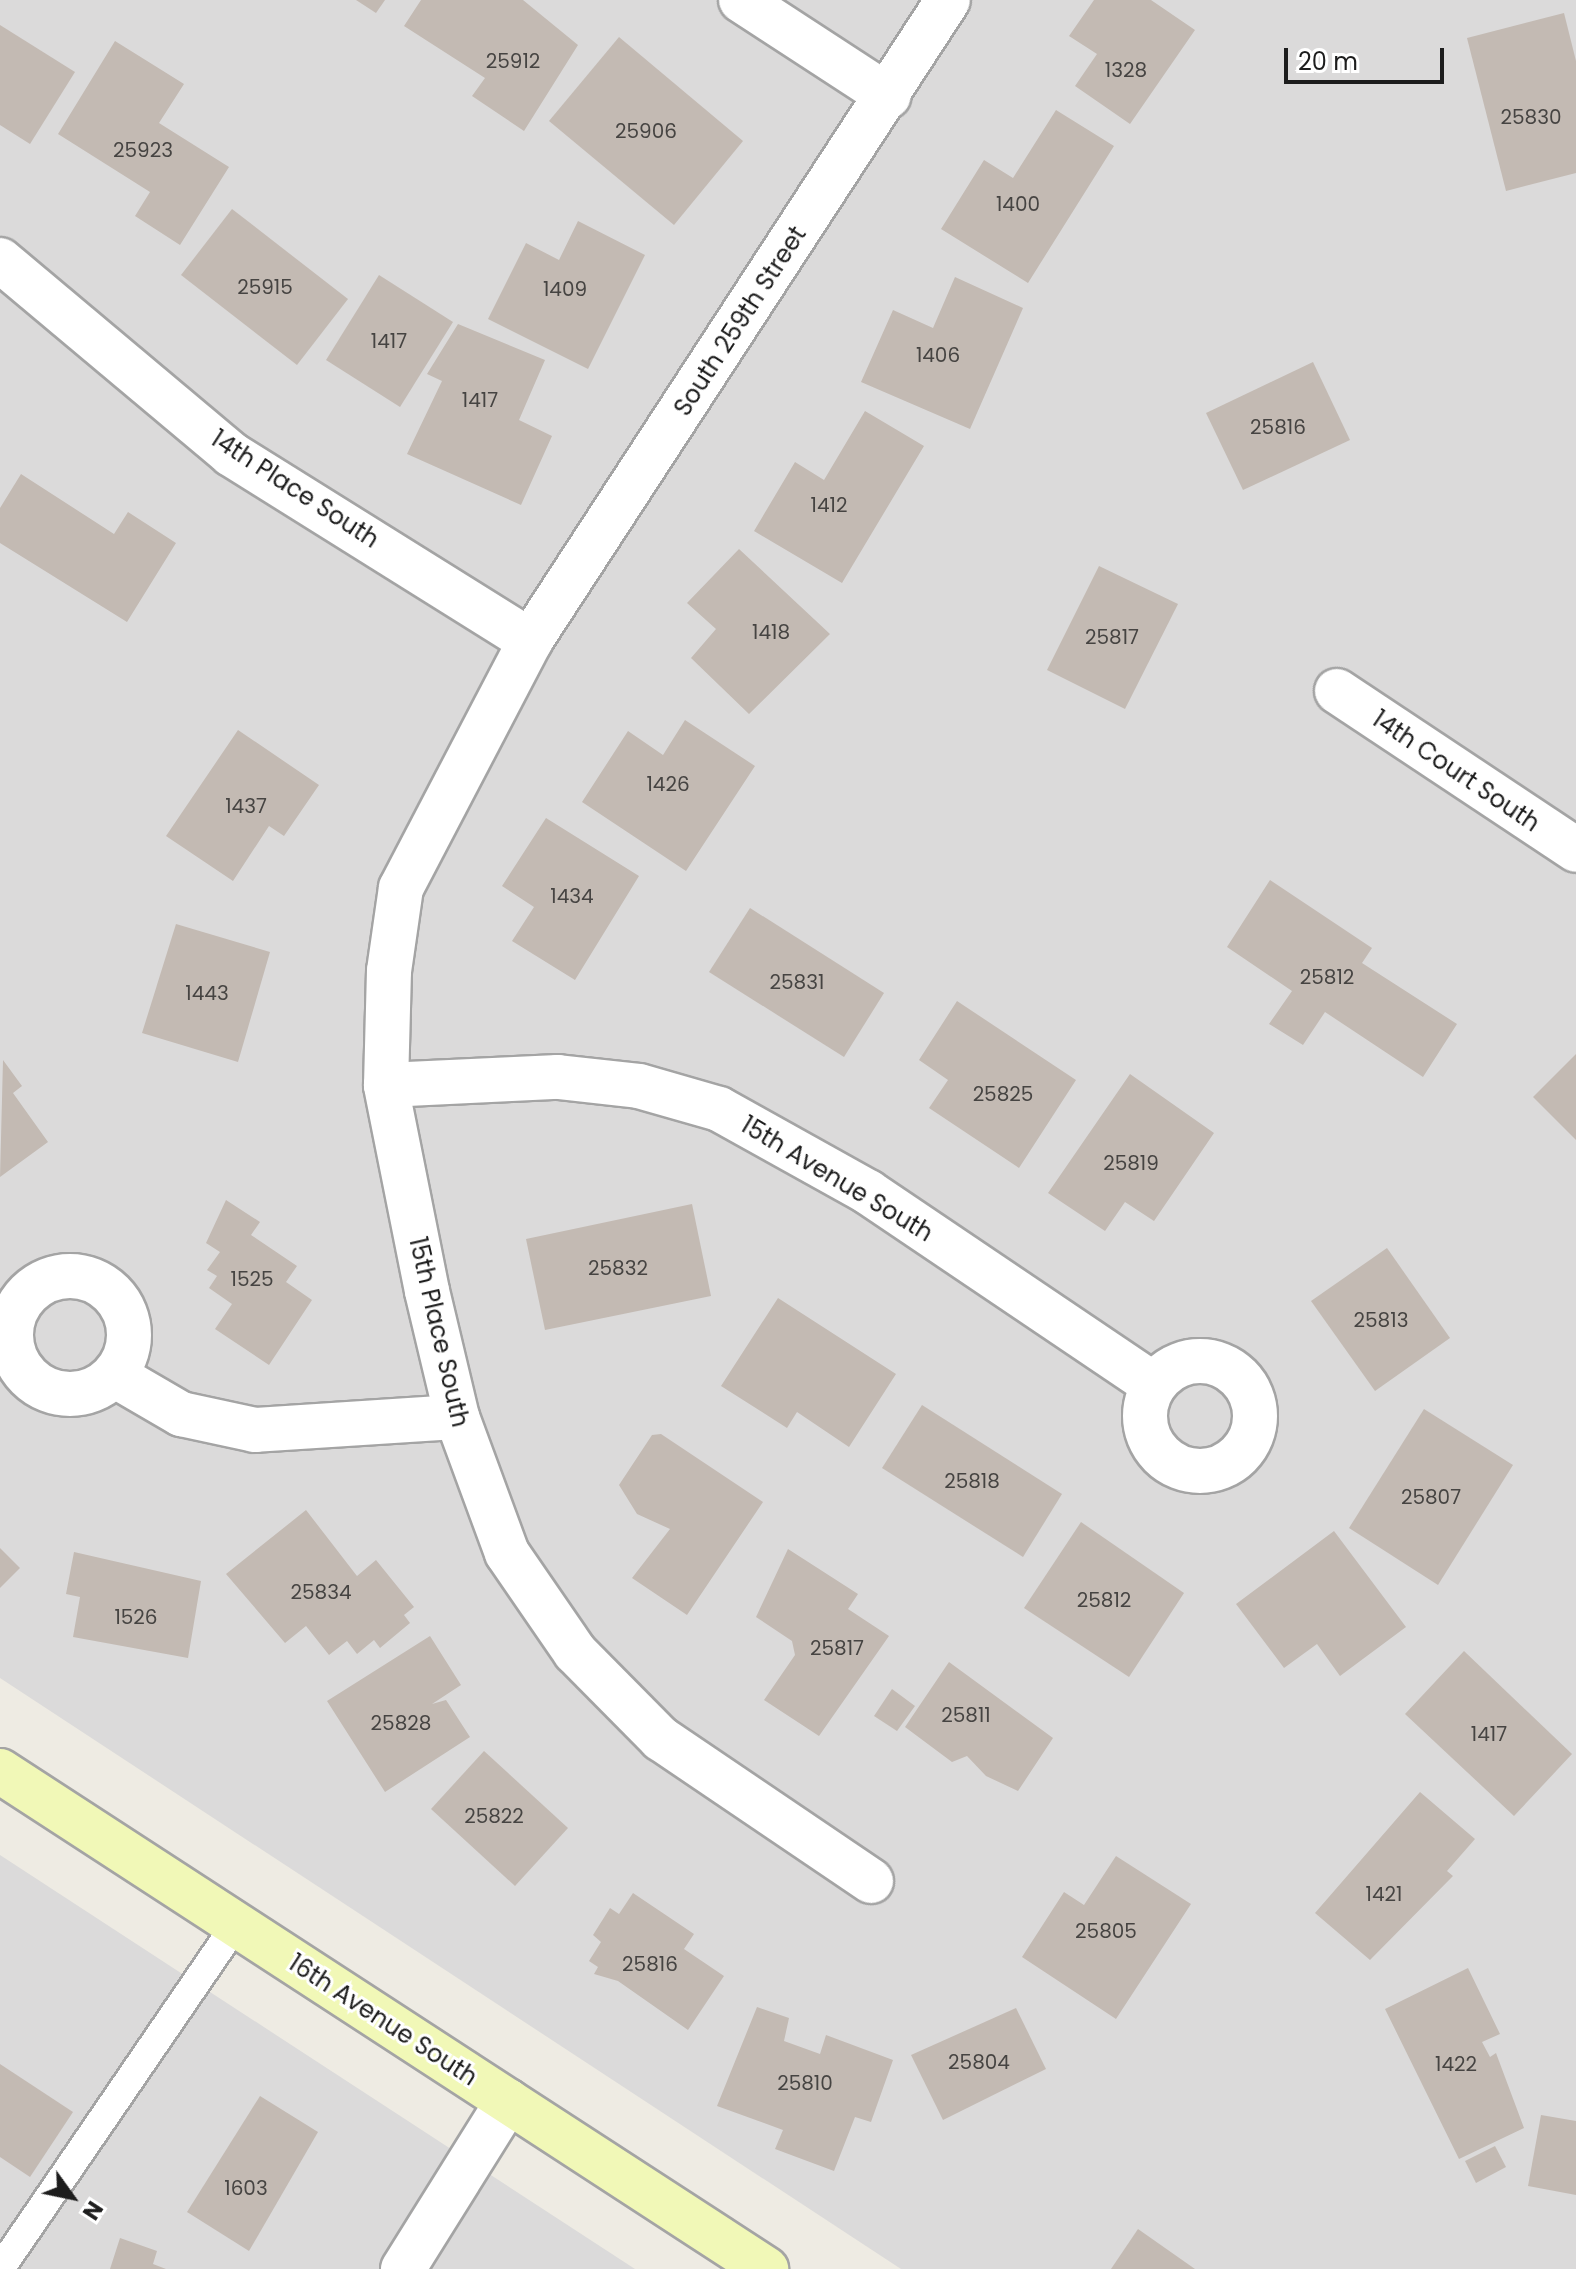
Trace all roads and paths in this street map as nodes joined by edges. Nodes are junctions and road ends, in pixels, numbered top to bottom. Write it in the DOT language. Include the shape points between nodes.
graph roads {
  1 [pos="741,0"];
  2 [pos="948,0"];
  3 [pos="888,96"];
  4 [pos="3,270"];
  5 [pos="530,641"];
  6 [pos="1337,691"];
  7 [pos="1576,850"];
  8 [pos="386,1085"];
  9 [pos="114,1375"];
  10 [pos="1154,1385"];
  11 [pos="457,1417"];
  12 [pos="0,1771"];
  13 [pos="871,1881"];
  14 [pos="236,1924"];
  15 [pos="508,2101"];
  16 [pos="0,2269"];
  17 [pos="403,2269"];
  18 [pos="766,2269"];
  1 -- 3 [label="street"];
  2 -- 3 [label="street, South 259th Street"];
  3 -- 5 [label="street, South 259th Street"];
  4 -- 5 [label="street, 14th Place South" via="231,454"];
  5 -- 8 [label="street, 15th Place South" via="401,888"];
  6 -- 7 [label="street, 14th Court South"];
  8 -- 10 [label="street, 15th Avenue South" via="558,1077 652,1088 719,1109 868,1192"];
  8 -- 11 [label="street, 15th Place South"];
  9 -- 11 [label="street" via="165,1406 224,1426"];
  11 -- 13 [label="street, 15th Place South" via="507,1553 575,1652 661,1739"];
  12 -- 14 [label="main road, 16th Avenue South"];
  14 -- 15 [label="main road, 16th Avenue South"];
  14 -- 16 [label="lane"];
  15 -- 17 [label="street"];
  15 -- 18 [label="main road, 16th Avenue South"];
}
